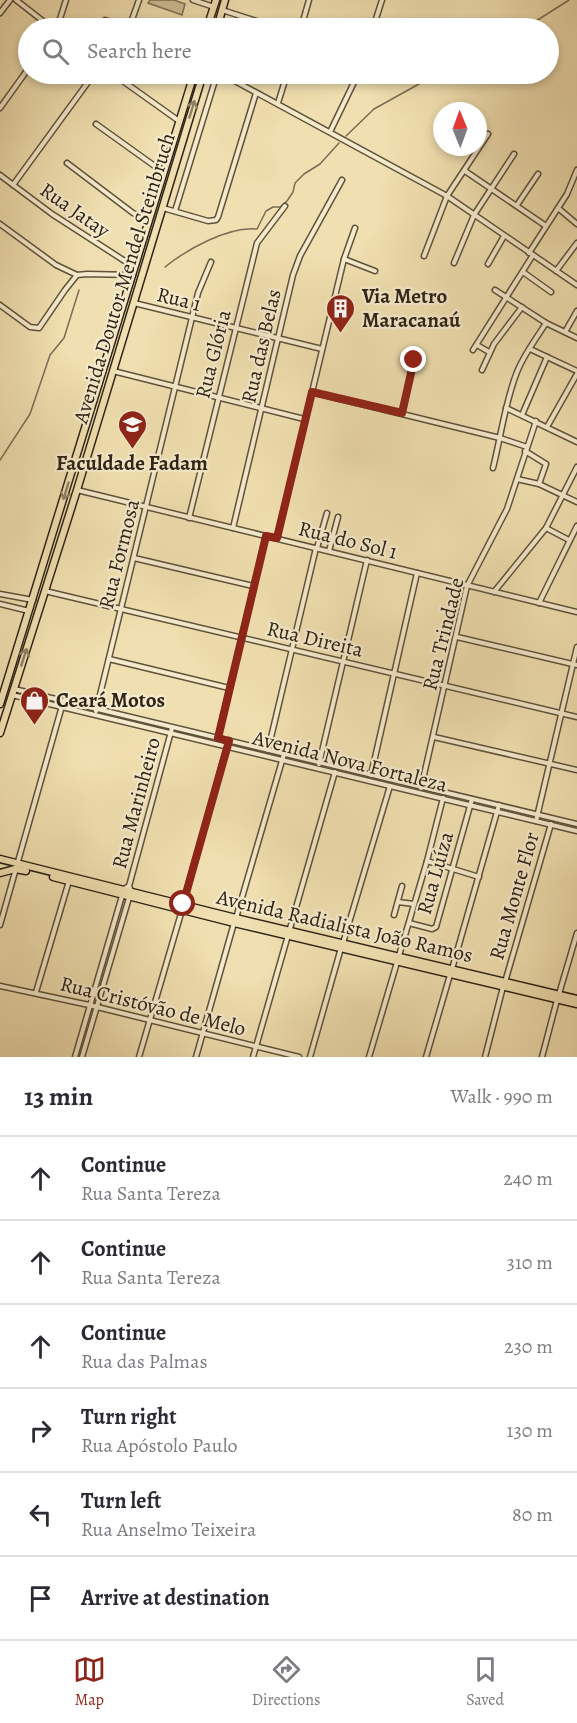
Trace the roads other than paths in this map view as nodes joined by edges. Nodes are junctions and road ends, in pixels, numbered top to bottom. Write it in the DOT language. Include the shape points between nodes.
graph roads {
  1 [pos="10,0"];
  2 [pos="16,0"];
  3 [pos="66,0"];
  4 [pos="139,0"];
  5 [pos="193,0"];
  6 [pos="225,0"];
  7 [pos="309,0"];
  8 [pos="382,0"];
  9 [pos="215,3"];
  10 [pos="222,10"];
  11 [pos="0,13"];
  12 [pos="39,18"];
  13 [pos="60,18"];
  14 [pos="133,18"];
  15 [pos="210,18"];
  16 [pos="220,18"];
  17 [pos="247,18"];
  18 [pos="304,18"];
  19 [pos="376,18"];
  20 [pos="18,83"];
  21 [pos="87,84"];
  22 [pos="127,84"];
  23 [pos="191,84"];
  24 [pos="200,84"];
  25 [pos="214,84"];
  26 [pos="240,84"];
  27 [pos="284,84"];
  28 [pos="353,84"];
  29 [pos="256,93"];
  30 [pos="278,104"];
  31 [pos="0,108"];
  32 [pos="179,121"];
  33 [pos="96,124"];
  34 [pos="330,132"];
  35 [pos="488,134"];
  36 [pos="514,154"];
  37 [pos="67,163"];
  38 [pos="577,170"];
  39 [pos="465,171"];
  40 [pos="163,172"];
  41 [pos="538,174"];
  42 [pos="0,175"];
  43 [pos="342,180"];
  44 [pos="13,185"];
  45 [pos="492,189"];
  46 [pos="447,196"];
  47 [pos="517,205"];
  48 [pos="285,206"];
  49 [pos="162,208"];
  50 [pos="558,208"];
  51 [pos="175,212"];
  52 [pos="474,215"];
  53 [pos="149,221"];
  54 [pos="0,224"];
  55 [pos="577,224"];
  56 [pos="546,226"];
  57 [pos="355,228"];
  58 [pos="504,237"];
  59 [pos="577,243"];
  60 [pos="531,254"];
  61 [pos="424,256"];
  62 [pos="344,259"];
  63 [pos="211,262"];
  64 [pos="454,263"];
  65 [pos="488,264"];
  66 [pos="135,267"];
  67 [pos="375,271"];
  68 [pos="556,271"];
  69 [pos="523,272"];
  70 [pos="77,275"];
  71 [pos="133,275"];
  72 [pos="577,285"];
  73 [pos="495,290"];
  74 [pos="551,292"];
  75 [pos="507,298"];
  76 [pos="134,303"];
  77 [pos="0,305"];
  78 [pos="522,307"];
  79 [pos="577,311"];
  80 [pos="192,318"];
  81 [pos="546,323"];
  82 [pos="236,328"];
  83 [pos="565,332"];
  84 [pos="279,338"];
  85 [pos="577,338"];
  86 [pos="477,345"];
  87 [pos="322,349"];
  88 [pos="530,349"];
  89 [pos="473,350"];
  90 [pos="489,352"];
  91 [pos="547,357"];
  92 [pos="414,360"];
  93 [pos="482,370"];
  94 [pos="113,371"];
  95 [pos="577,373"];
  96 [pos="174,387"];
  97 [pos="312,392"];
  98 [pos="218,398"];
  99 [pos="261,408"];
  100 [pos="506,408"];
  101 [pos="402,413"];
  102 [pos="522,415"];
  103 [pos="304,419"];
  104 [pos="536,421"];
  105 [pos="547,427"];
  106 [pos="500,438"];
  107 [pos="576,440"];
  108 [pos="526,449"];
  109 [pos="577,467"];
  110 [pos="493,468"];
  111 [pos="517,479"];
  112 [pos="538,483"];
  113 [pos="76,490"];
  114 [pos="562,494"];
  115 [pos="577,502"];
  116 [pos="146,507"];
  117 [pos="327,513"];
  118 [pos="338,517"];
  119 [pos="189,518"];
  120 [pos="577,526"];
  121 [pos="233,528"];
  122 [pos="546,528"];
  123 [pos="266,536"];
  124 [pos="277,538"];
  125 [pos="570,540"];
  126 [pos="317,548"];
  127 [pos="329,551"];
  128 [pos="134,558"];
  129 [pos="367,560"];
  130 [pos="417,573"];
  131 [pos="253,586"];
  132 [pos="467,586"];
  133 [pos="45,591"];
  134 [pos="494,592"];
  135 [pos="0,594"];
  136 [pos="33,600"];
  137 [pos="539,603"];
  138 [pos="0,604"];
  139 [pos="121,609"];
  140 [pos="30,611"];
  141 [pos="577,612"];
  142 [pos="241,637"];
  143 [pos="457,637"];
  144 [pos="577,647"];
  145 [pos="292,649"];
  146 [pos="109,659"];
  147 [pos="344,661"];
  148 [pos="575,664"];
  149 [pos="395,674"];
  150 [pos="445,686"];
  151 [pos="229,688"];
  152 [pos="13,692"];
  153 [pos="0,704"];
  154 [pos="63,705"];
  155 [pos="96,712"];
  156 [pos="561,713"];
  157 [pos="577,717"];
  158 [pos="172,728"];
  159 [pos="0,733"];
  160 [pos="171,734"];
  161 [pos="434,737"];
  162 [pos="218,738"];
  163 [pos="229,741"];
  164 [pos="227,747"];
  165 [pos="268,750"];
  166 [pos="284,754"];
  167 [pos="282,760"];
  168 [pos="319,762"];
  169 [pos="551,763"];
  170 [pos="337,766"];
  171 [pos="318,768"];
  172 [pos="577,770"];
  173 [pos="335,773"];
  174 [pos="370,775"];
  175 [pos="391,780"];
  176 [pos="390,786"];
  177 [pos="422,787"];
  178 [pos="420,793"];
  179 [pos="443,798"];
  180 [pos="472,799"];
  181 [pos="470,805"];
  182 [pos="499,805"];
  183 [pos="497,811"];
  184 [pos="538,814"];
  185 [pos="552,818"];
  186 [pos="536,821"];
  187 [pos="551,824"];
  188 [pos="577,824"];
  189 [pos="577,831"];
  190 [pos="0,859"];
  191 [pos="427,861"];
  192 [pos="16,867"];
  193 [pos="453,869"];
  194 [pos="0,873"];
  195 [pos="479,877"];
  196 [pos="69,881"];
  197 [pos="402,886"];
  198 [pos="127,892"];
  199 [pos="398,902"];
  200 [pos="414,904"];
  201 [pos="183,907"];
  202 [pos="394,915"];
  203 [pos="115,919"];
  204 [pos="122,921"];
  205 [pos="235,921"];
  206 [pos="409,922"];
  207 [pos="0,925"];
  208 [pos="289,933"];
  209 [pos="577,933"];
  210 [pos="342,946"];
  211 [pos="398,959"];
  212 [pos="101,966"];
  213 [pos="107,967"];
  214 [pos="451,971"];
  215 [pos="504,984"];
  216 [pos="0,986"];
  217 [pos="36,992"];
  218 [pos="558,997"];
  219 [pos="577,999"];
  220 [pos="577,1004"];
  221 [pos="89,1005"];
  222 [pos="96,1006"];
  223 [pos="149,1021"];
  224 [pos="203,1034"];
  225 [pos="256,1047"];
  226 [pos="77,1048"];
  227 [pos="84,1050"];
  228 [pos="75,1057"];
  229 [pos="82,1057"];
  230 [pos="139,1057"];
  231 [pos="196,1057"];
  232 [pos="253,1057"];
  233 [pos="298,1057"];
  234 [pos="310,1057"];
  235 [pos="369,1057"];
  236 [pos="426,1057"];
  237 [pos="485,1057"];
  238 [pos="542,1057"];
  1 -- 11 [label="street"];
  2 -- 12 [label="street"];
  3 -- 13 [label="street"];
  4 -- 14 [label="street"];
  5 -- 9 [label="street"];
  6 -- 10 [label="main road"];
  7 -- 18 [label="street"];
  8 -- 19 [label="street"];
  9 -- 15 [label="main road"];
  10 -- 16 [label="main road"];
  10 -- 17 [label="street"];
  20 -- 31 [label="street"];
  21 -- 44 [label="street"];
  22 -- 32 [label="street"];
  23 -- 32 [label="main road, Avenida Doutor Mendel Steinbruch"];
  49 -- 24 [label="main road, Avenida Doutor Mendel Steinbruch, one-way"];
  25 -- 51 [label="street"];
  26 -- 29 [label="street"];
  27 -- 30 [label="street"];
  28 -- 34 [label="street"];
  29 -- 30 [label="street"];
  29 -- 51 [label="street" via="218,217 212,221"];
  30 -- 34 [label="street"];
  32 -- 40 [label="main road, Avenida Doutor Mendel Steinbruch"];
  33 -- 40 [label="street"];
  34 -- 46 [label="street"];
  35 -- 39 [label="street"];
  36 -- 45 [label="street"];
  37 -- 53 [label="street"];
  38 -- 50 [label="street"];
  39 -- 45 [label="street"];
  39 -- 46 [label="street"];
  40 -- 53 [label="main road, Avenida Doutor Mendel Steinbruch"];
  41 -- 47 [label="street"];
  42 -- 44 [label="street, Rua Jatay"];
  43 -- 84 [label="street, Rua das Belas" via="296,265"];
  44 -- 66 [label="street, Rua Jatay"];
  45 -- 47 [label="street"];
  45 -- 52 [label="street"];
  46 -- 52 [label="street"];
  46 -- 61 [label="street"];
  47 -- 56 [label="street"];
  48 -- 82 [label="street, Rua Glória" via="257,243"];
  49 -- 51 [label="street"];
  49 -- 76 [label="main road, Avenida Doutor Mendel Steinbruch"];
  50 -- 55 [label="street"];
  50 -- 56 [label="street"];
  52 -- 58 [label="street"];
  52 -- 64 [label="street"];
  53 -- 66 [label="main road, Avenida Doutor Mendel Steinbruch"];
  54 -- 70 [label="street" via="56,265"];
  56 -- 60 [label="street"];
  57 -- 62 [label="street"];
  58 -- 60 [label="street"];
  58 -- 65 [label="street"];
  59 -- 68 [label="street"];
  60 -- 68 [label="street"];
  60 -- 69 [label="street"];
  62 -- 67 [label="street"];
  62 -- 87 [label="street"];
  63 -- 80 [label="street, Rua Formosa"];
  66 -- 71 [label="main road, Avenida Doutor Mendel Steinbruch"];
  68 -- 72 [label="street"];
  69 -- 74 [label="street"];
  69 -- 75 [label="street"];
  70 -- 71 [label="street"];
  70 -- 77 [label="street" via="39,328 30,327"];
  71 -- 136 [label="main road, Avenida Doutor Mendel Steinbruch, one-way"];
  73 -- 75 [label="street"];
  75 -- 78 [label="street"];
  75 -- 86 [label="street"];
  76 -- 80 [label="street, Rua 1"];
  76 -- 94 [label="main road, Avenida Doutor Mendel Steinbruch"];
  78 -- 81 [label="street"];
  78 -- 90 [label="street"];
  79 -- 83 [label="street"];
  80 -- 82 [label="street, Rua 1"];
  80 -- 96 [label="street, Rua Formosa"];
  81 -- 83 [label="street"];
  81 -- 88 [label="street"];
  82 -- 84 [label="street, Rua 1"];
  82 -- 98 [label="street, Rua Glória"];
  83 -- 85 [label="street"];
  84 -- 87 [label="street, Rua 1"];
  84 -- 99 [label="street, Rua das Belas"];
  86 -- 89 [label="street"];
  86 -- 90 [label="street"];
  87 -- 97 [label="street"];
  88 -- 91 [label="street"];
  88 -- 100 [label="street"];
  90 -- 93 [label="street"];
  91 -- 95 [label="street"];
  91 -- 102 [label="street"];
  92 -- 101 [label="street"];
  94 -- 96 [label="street"];
  94 -- 113 [label="main road, Avenida Doutor Mendel Steinbruch"];
  95 -- 105 [label="street"];
  96 -- 98 [label="street"];
  96 -- 116 [label="street, Rua Formosa"];
  97 -- 101 [label="street"];
  97 -- 103 [label="street"];
  98 -- 99 [label="street"];
  98 -- 119 [label="street, Rua Glória"];
  99 -- 103 [label="street"];
  99 -- 121 [label="street, Rua das Belas"];
  100 -- 102 [label="street"];
  100 -- 106 [label="street"];
  101 -- 106 [label="street"];
  102 -- 104 [label="street"];
  103 -- 124 [label="street"];
  104 -- 105 [label="street"];
  104 -- 108 [label="street, Rua Trindade"];
  105 -- 107 [label="street"];
  106 -- 108 [label="street"];
  106 -- 110 [label="street"];
  108 -- 111 [label="street, Rua Trindade"];
  108 -- 112 [label="street" via="546,464"];
  109 -- 114 [label="street"];
  111 -- 112 [label="street"];
  111 -- 132 [label="street, Rua Trindade" via="507,509"];
  112 -- 114 [label="street"];
  113 -- 116 [label="street, Rua do Sol 1"];
  113 -- 133 [label="main road, Avenida Doutor Mendel Steinbruch"];
  114 -- 115 [label="street"];
  114 -- 122 [label="street"];
  116 -- 119 [label="street, Rua do Sol 1"];
  116 -- 128 [label="street, Rua Formosa"];
  117 -- 126 [label="street"];
  118 -- 127 [label="street"];
  119 -- 121 [label="street, Rua do Sol 1"];
  120 -- 125 [label="street"];
  121 -- 123 [label="street, Rua do Sol 1"];
  122 -- 125 [label="street"];
  122 -- 134 [label="street"];
  123 -- 124 [label="street, Rua do Sol 1"];
  123 -- 131 [label="street"];
  124 -- 126 [label="street, Rua do Sol 1"];
  125 -- 137 [label="street"];
  126 -- 127 [label="street, Rua do Sol 1"];
  126 -- 145 [label="street"];
  127 -- 129 [label="street, Rua do Sol 1"];
  128 -- 131 [label="street"];
  128 -- 139 [label="street, Rua Formosa"];
  129 -- 130 [label="street, Rua do Sol 1"];
  129 -- 147 [label="street"];
  130 -- 132 [label="street, Rua do Sol 1"];
  130 -- 149 [label="street"];
  131 -- 142 [label="street"];
  132 -- 134 [label="street, Rua do Sol 1"];
  132 -- 143 [label="street, Rua Trindade"];
  133 -- 139 [label="street, Rua Direita"];
  152 -- 133 [label="main road, Avenida Doutor Mendel Steinbruch, one-way"];
  134 -- 137 [label="street, Rua do Sol 1"];
  135 -- 136 [label="street"];
  136 -- 140 [label="main road, Avenida Doutor Mendel Steinbruch"];
  137 -- 141 [label="street, Rua do Sol 1"];
  138 -- 140 [label="street"];
  139 -- 142 [label="street, Rua Direita"];
  139 -- 146 [label="street, Rua Formosa"];
  140 -- 153 [label="main road, Avenida Doutor Mendel Steinbruch"];
  142 -- 145 [label="street, Rua Direita"];
  142 -- 151 [label="street"];
  143 -- 148 [label="street"];
  143 -- 150 [label="street, Rua Trindade"];
  144 -- 148 [label="street"];
  145 -- 147 [label="street, Rua Direita"];
  145 -- 165 [label="street"];
  146 -- 151 [label="street"];
  146 -- 155 [label="street, Rua Formosa"];
  147 -- 149 [label="street, Rua Direita"];
  147 -- 168 [label="street"];
  148 -- 156 [label="street"];
  149 -- 150 [label="street, Rua Direita"];
  149 -- 174 [label="street"];
  150 -- 156 [label="street, Rua Direita"];
  150 -- 161 [label="street, Rua Trindade"];
  151 -- 162 [label="street"];
  152 -- 154 [label="street, Avenida Nova Fortaleza"];
  152 -- 159 [label="main road, Avenida Doutor Mendel Steinbruch"];
  154 -- 155 [label="street, Avenida Nova Fortaleza"];
  154 -- 192 [label="street"];
  155 -- 158 [label="street, Avenida Nova Fortaleza"];
  155 -- 160 [label="street, Avenida Nova Fortaleza"];
  156 -- 157 [label="street, Rua Direita"];
  156 -- 169 [label="street"];
  158 -- 160 [label="street, Rua Marinheiro"];
  158 -- 162 [label="street, Avenida Nova Fortaleza"];
  160 -- 164 [label="street, Avenida Nova Fortaleza"];
  160 -- 198 [label="street, Rua Marinheiro"];
  161 -- 169 [label="street"];
  161 -- 177 [label="street, Rua Trindade"];
  162 -- 163 [label="street, Avenida Nova Fortaleza"];
  163 -- 164 [label="street"];
  163 -- 165 [label="street, Avenida Nova Fortaleza"];
  164 -- 167 [label="street, Avenida Nova Fortaleza"];
  164 -- 201 [label="street"];
  165 -- 166 [label="street, Avenida Nova Fortaleza"];
  166 -- 167 [label="street"];
  166 -- 168 [label="street, Avenida Nova Fortaleza"];
  167 -- 171 [label="street, Avenida Nova Fortaleza"];
  167 -- 205 [label="street"];
  168 -- 170 [label="street, Avenida Nova Fortaleza"];
  168 -- 171 [label="street"];
  169 -- 172 [label="street"];
  169 -- 184 [label="street"];
  170 -- 173 [label="street"];
  170 -- 174 [label="street, Avenida Nova Fortaleza"];
  171 -- 173 [label="street, Avenida Nova Fortaleza"];
  173 -- 176 [label="street, Avenida Nova Fortaleza"];
  173 -- 208 [label="street"];
  174 -- 175 [label="street, Avenida Nova Fortaleza"];
  175 -- 176 [label="street"];
  175 -- 177 [label="street, Avenida Nova Fortaleza"];
  176 -- 178 [label="street, Avenida Nova Fortaleza"];
  176 -- 210 [label="street"];
  177 -- 178 [label="street, Rua Trindade"];
  177 -- 180 [label="street, Avenida Nova Fortaleza"];
  178 -- 179 [label="street, Avenida Nova Fortaleza"];
  179 -- 181 [label="street, Avenida Nova Fortaleza"];
  179 -- 191 [label="street"];
  180 -- 181 [label="street, Rua Luíza"];
  180 -- 182 [label="street, Avenida Nova Fortaleza"];
  181 -- 183 [label="street, Avenida Nova Fortaleza"];
  181 -- 193 [label="street, Rua Luíza"];
  182 -- 183 [label="street"];
  182 -- 184 [label="street, Avenida Nova Fortaleza"];
  183 -- 186 [label="street, Avenida Nova Fortaleza"];
  183 -- 195 [label="street"];
  184 -- 185 [label="street, Avenida Nova Fortaleza"];
  184 -- 186 [label="street"];
  185 -- 187 [label="street, Rua Monte Flor"];
  185 -- 188 [label="street, Avenida Nova Fortaleza"];
  186 -- 187 [label="street, Avenida Nova Fortaleza"];
  187 -- 189 [label="street, Avenida Nova Fortaleza"];
  187 -- 215 [label="street, Rua Monte Flor"];
  190 -- 192 [label="main road, Avenida Radialista João Ramos"];
  191 -- 193 [label="street"];
  191 -- 200 [label="street"];
  192 -- 194 [label="main road, Avenida Radialista João Ramos"];
  192 -- 196 [label="main road, Avenida Radialista João Ramos"];
  192 -- 198 [label="main road, Avenida Radialista João Ramos"];
  192 -- 207 [label="street"];
  193 -- 195 [label="street"];
  193 -- 206 [label="street, Rua Luíza" via="434,929"];
  195 -- 214 [label="street"];
  196 -- 198 [label="main road, Avenida Radialista João Ramos"];
  196 -- 217 [label="street"];
  197 -- 199 [label="street"];
  198 -- 201 [label="main road, Avenida Radialista João Ramos"];
  198 -- 203 [label="street"];
  198 -- 204 [label="street"];
  199 -- 200 [label="street"];
  199 -- 202 [label="street"];
  200 -- 206 [label="street"];
  201 -- 205 [label="main road, Avenida Radialista João Ramos"];
  201 -- 223 [label="street"];
  203 -- 204 [label="street"];
  203 -- 212 [label="street"];
  204 -- 213 [label="street"];
  205 -- 208 [label="main road, Avenida Radialista João Ramos"];
  205 -- 224 [label="street"];
  206 -- 211 [label="street"];
  208 -- 210 [label="main road, Avenida Radialista João Ramos"];
  208 -- 225 [label="street"];
  209 -- 218 [label="street"];
  210 -- 211 [label="main road, Avenida Radialista João Ramos"];
  210 -- 234 [label="street"];
  211 -- 214 [label="main road, Avenida Radialista João Ramos"];
  211 -- 235 [label="street"];
  212 -- 213 [label="street"];
  212 -- 221 [label="street"];
  213 -- 222 [label="street"];
  214 -- 215 [label="main road, Avenida Radialista João Ramos"];
  214 -- 236 [label="street"];
  215 -- 218 [label="main road, Avenida Radialista João Ramos"];
  215 -- 237 [label="street, Rua Monte Flor"];
  216 -- 217 [label="street, Rua Cristóvão de Melo"];
  217 -- 221 [label="street, Rua Cristóvão de Melo"];
  218 -- 219 [label="main road, Avenida Radialista João Ramos"];
  218 -- 220 [label="main road, Avenida Radialista João Ramos"];
  218 -- 238 [label="street"];
  221 -- 222 [label="street, Rua Cristóvão de Melo"];
  221 -- 226 [label="street"];
  222 -- 223 [label="street, Rua Cristóvão de Melo"];
  222 -- 227 [label="street"];
  223 -- 224 [label="street, Rua Cristóvão de Melo"];
  223 -- 230 [label="street"];
  224 -- 225 [label="street, Rua Cristóvão de Melo"];
  224 -- 231 [label="street"];
  225 -- 232 [label="street"];
  225 -- 233 [label="street, Rua Cristóvão de Melo"];
  226 -- 227 [label="street"];
  226 -- 228 [label="street"];
  227 -- 229 [label="street"];
}
